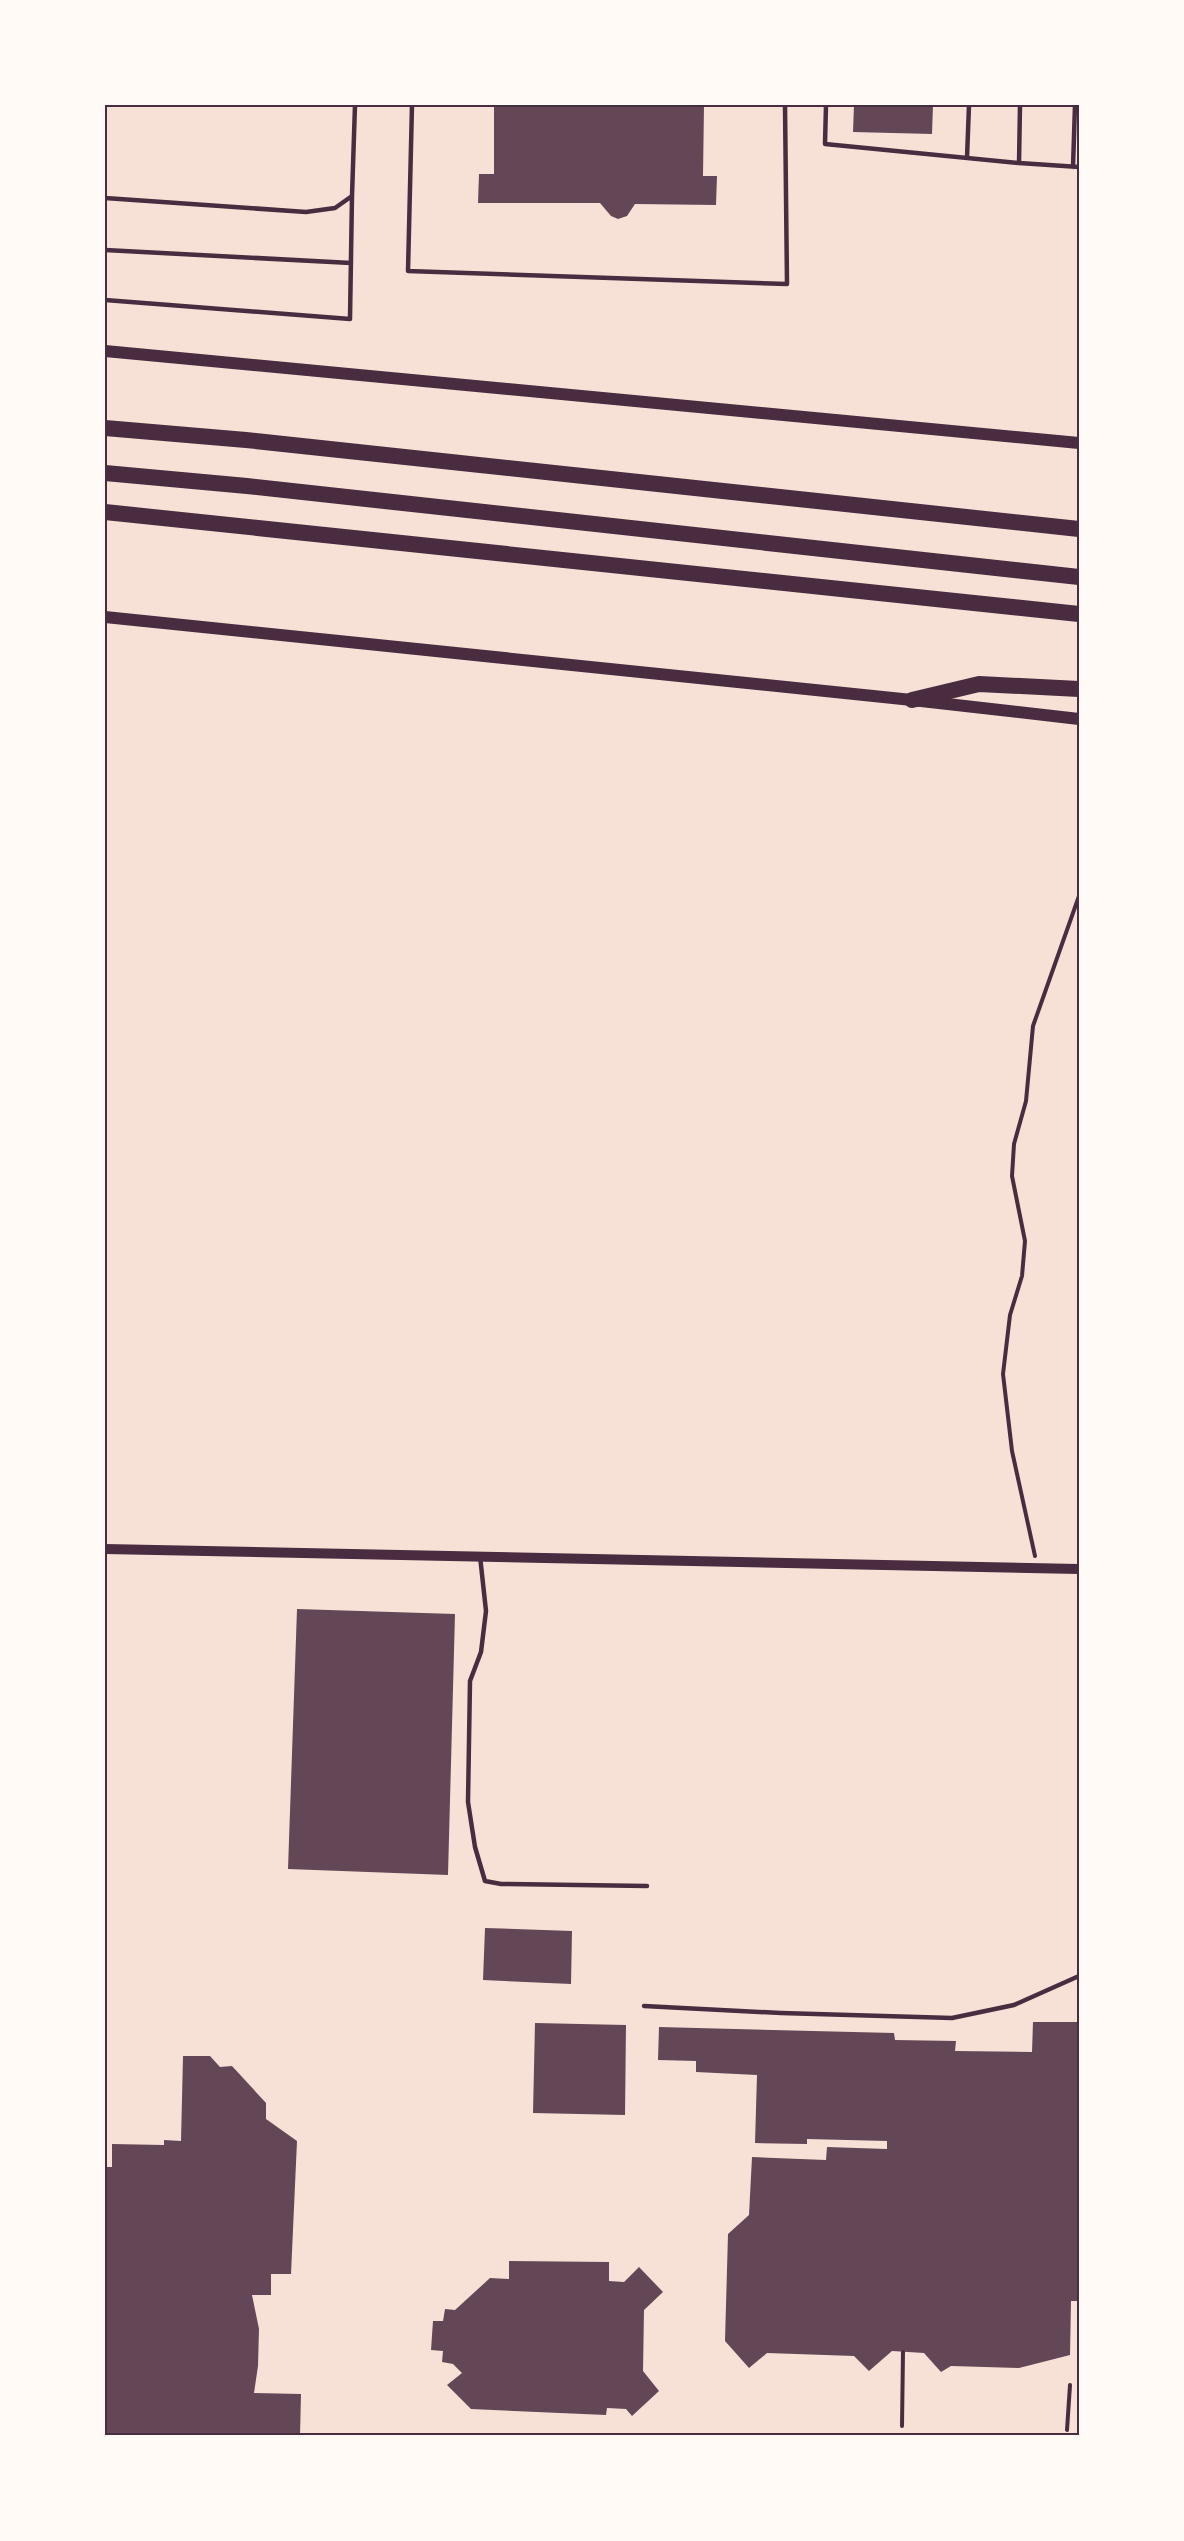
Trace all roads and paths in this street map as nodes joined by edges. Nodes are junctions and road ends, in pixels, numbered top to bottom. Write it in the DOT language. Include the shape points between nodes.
graph roads {
  1 [pos="355,105"];
  2 [pos="412,105"];
  3 [pos="786,105"];
  4 [pos="826,105"];
  5 [pos="969,105"];
  6 [pos="1020,105"];
  7 [pos="1075,105"];
  8 [pos="967,158"];
  9 [pos="1019,163"];
  10 [pos="1073,167"];
  11 [pos="1079,167"];
  12 [pos="352,196"];
  13 [pos="105,198"];
  14 [pos="105,250"];
  15 [pos="351,263"];
  16 [pos="105,300"];
  17 [pos="105,351"];
  18 [pos="105,428"];
  19 [pos="1079,443"];
  20 [pos="105,473"];
  21 [pos="105,512"];
  22 [pos="1079,530"];
  23 [pos="1079,577"];
  24 [pos="1079,614"];
  25 [pos="105,616"];
  26 [pos="1079,688"];
  27 [pos="912,700"];
  28 [pos="1079,719"];
  29 [pos="1079,896"];
  30 [pos="105,1550"];
  31 [pos="480,1556"];
  32 [pos="1038,1568"];
  33 [pos="1079,1569"];
  34 [pos="647,1886"];
  35 [pos="1079,1976"];
  36 [pos="644,2006"];
  37 [pos="903,2352"];
  38 [pos="1070,2385"];
  39 [pos="902,2426"];
  40 [pos="1067,2430"];
  1 -- 12 [label="lane"];
  2 -- 3 [label="lane" via="408,271 787,284"];
  4 -- 8 [label="lane" via="825,144"];
  5 -- 8 [label="lane"];
  6 -- 9 [label="lane"];
  7 -- 10 [label="lane"];
  8 -- 9 [label="lane"];
  9 -- 10 [label="lane"];
  10 -- 11 [label="lane"];
  12 -- 13 [label="lane" via="335,208 306,212"];
  12 -- 15 [label="lane"];
  14 -- 15 [label="lane"];
  15 -- 16 [label="lane" via="350,319"];
  17 -- 19 [label="main road"];
  18 -- 22 [label="highway"];
  20 -- 23 [label="highway"];
  21 -- 24 [label="highway"];
  25 -- 27 [label="main road"];
  26 -- 27 [label="highway" via="980,684"];
  27 -- 28 [label="main road"];
  29 -- 32 [label="path" via="1033,1026 1026,1101 1014,1144 1012,1176 1025,1241 1003,1374 1012,1451"];
  30 -- 31 [label="street"];
  31 -- 32 [label="street"];
  31 -- 34 [label="lane" via="486,1611 481,1652 470,1682 468,1802 485,1881"];
  32 -- 33 [label="street"];
  35 -- 36 [label="lane" via="1014,2005 952,2018"];
  37 -- 39 [label="path"];
  38 -- 40 [label="path"];
}
